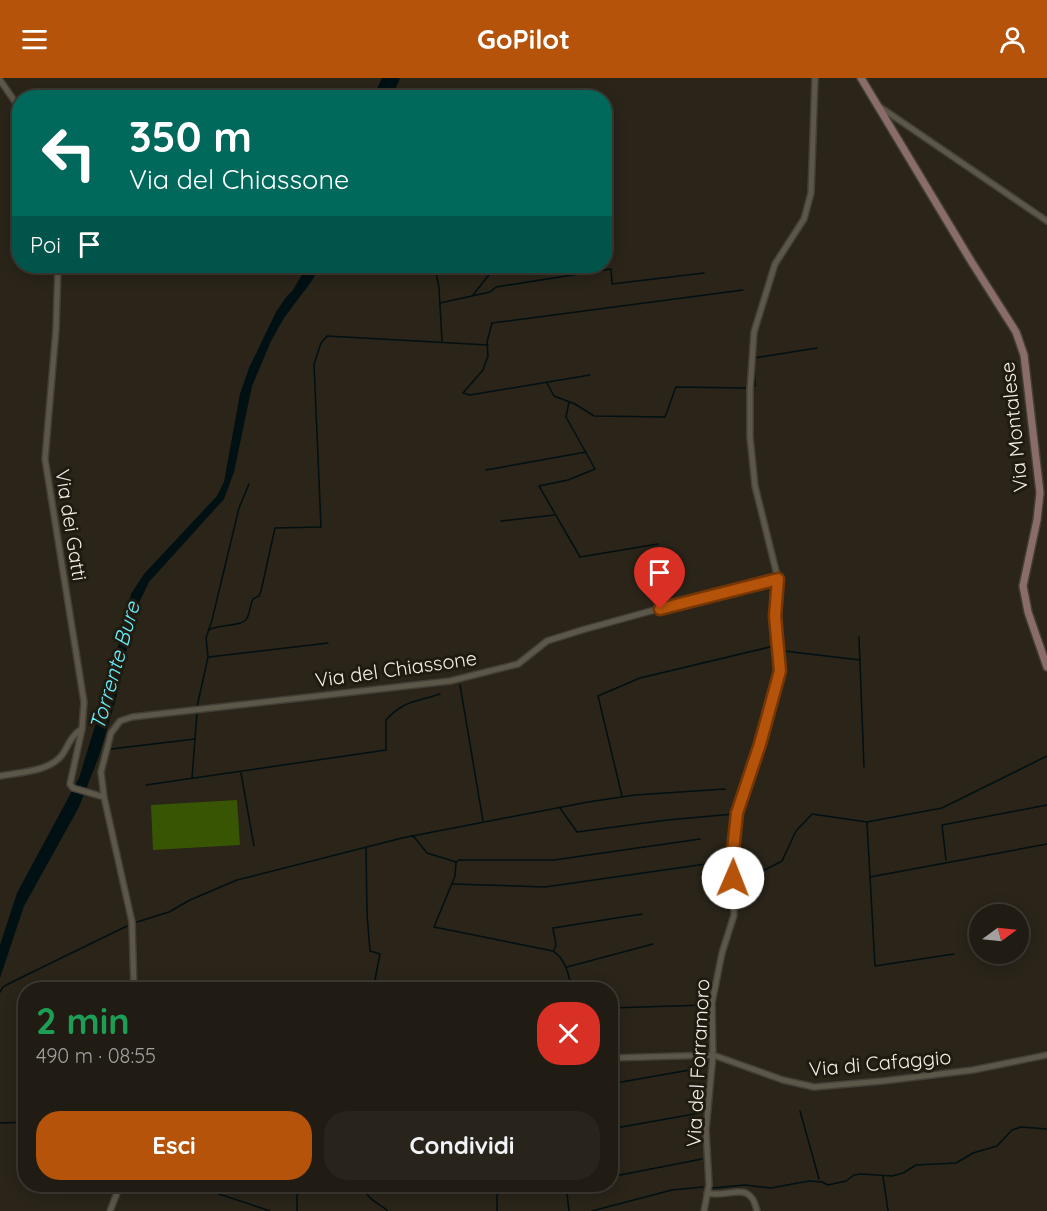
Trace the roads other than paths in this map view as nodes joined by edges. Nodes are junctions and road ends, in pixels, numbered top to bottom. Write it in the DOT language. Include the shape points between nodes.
graph roads {
  1 [pos="815,78"];
  2 [pos="861,78"];
  3 [pos="0,80"];
  4 [pos="12,97"];
  5 [pos="876,104"];
  6 [pos="1047,221"];
  7 [pos="58,273"];
  8 [pos="1043,493"];
  9 [pos="778,579"];
  10 [pos="1047,667"];
  11 [pos="82,729"];
  12 [pos="0,776"];
  13 [pos="105,797"];
  14 [pos="134,982"];
  15 [pos="713,1055"];
  16 [pos="1047,1055"];
  17 [pos="618,1058"];
  18 [pos="117,1192"];
  19 [pos="707,1193"];
  20 [pos="110,1211"];
  21 [pos="704,1211"];
  22 [pos="757,1211"];
  1 -- 9 [label="street, Via del Forramoro" via="811,193 804,219 775,264 754,332 751,447 755,486"];
  2 -- 5 [label="main road, Via Montalese"];
  3 -- 4 [label="street"];
  5 -- 6 [label="street"];
  5 -- 8 [label="main road, Via Montalese" via="1016,332 1024,355"];
  7 -- 11 [label="street, Via dei Gatti" via="45,459 83,696"];
  8 -- 10 [label="main road, Via Montalese" via="1023,586"];
  9 -- 13 [label="street, Via del Chiassone" via="547,641 518,664 459,679 132,717 120,721 111,733 101,772"];
  9 -- 15 [label="street, Via del Forramoro" via="775,616 780,671 737,813 732,860 734,915 712,1003"];
  11 -- 12 [label="street" via="49,765"];
  11 -- 13 [label="street, Via dei Gatti" via="70,780 73,788"];
  13 -- 14 [label="street, Via del Chiassone" via="132,922"];
  15 -- 16 [label="street, Via di Cafaggio" via="814,1087 961,1071"];
  15 -- 17 [label="street, Via di Cafaggio"];
  15 -- 19 [label="street, Via del Forramoro" via="706,1130"];
  18 -- 20 [label="street"];
  19 -- 21 [label="street, Via del Forramoro"];
  19 -- 22 [label="street" via="747,1193"];
}
